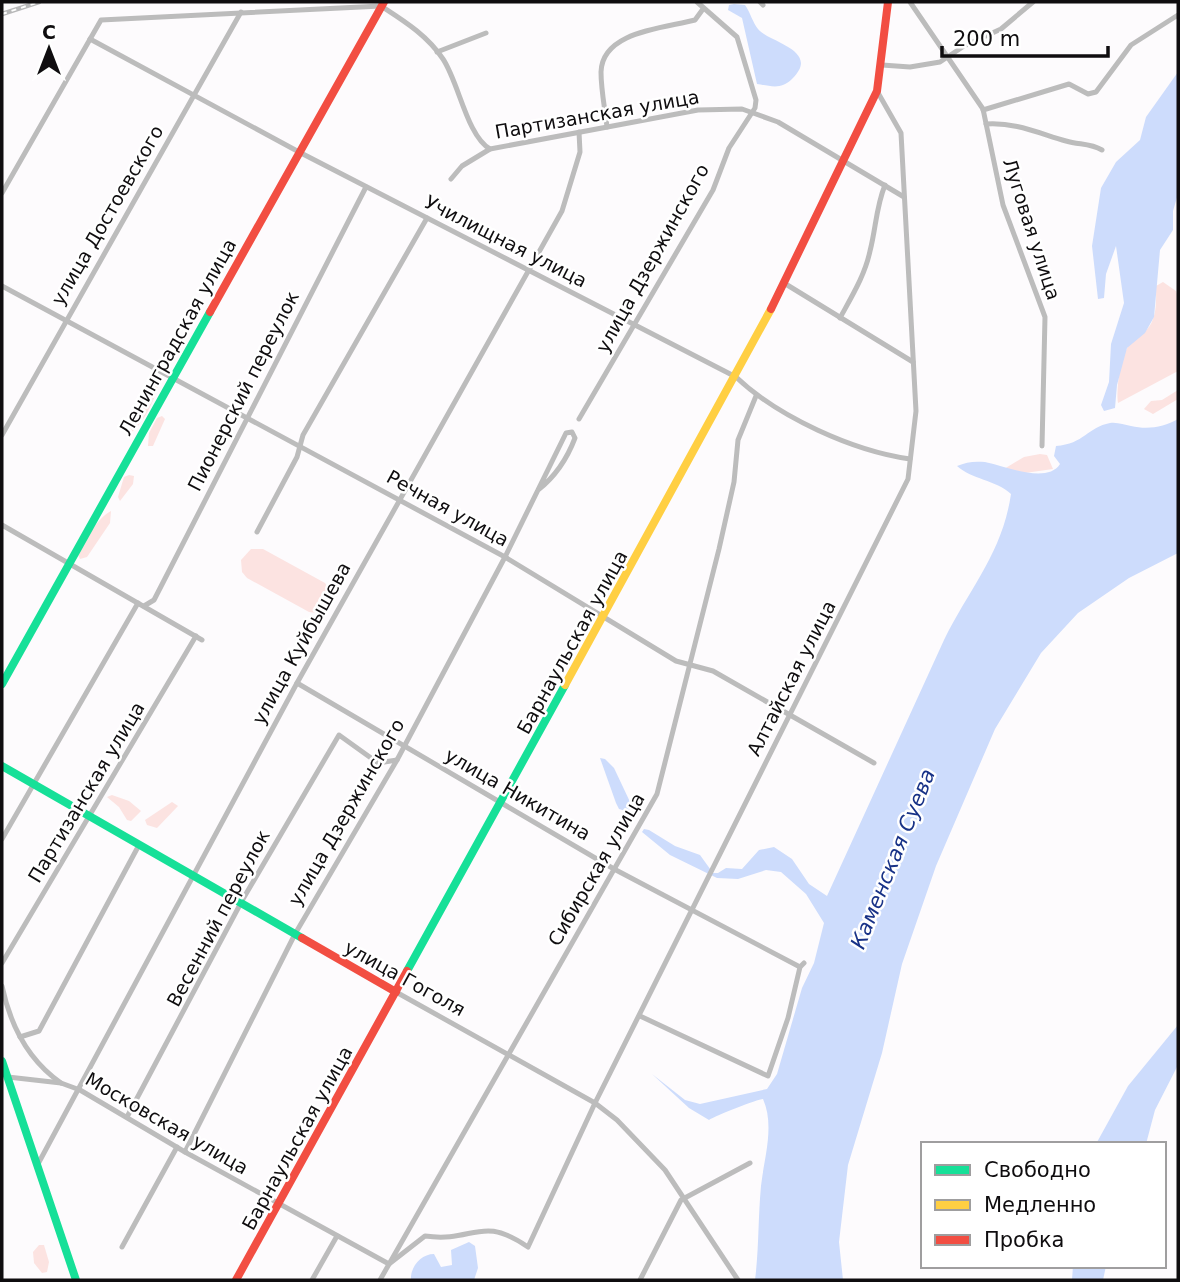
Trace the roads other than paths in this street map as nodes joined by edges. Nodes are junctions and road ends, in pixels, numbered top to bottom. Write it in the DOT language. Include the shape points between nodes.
graph roads {
  1 [pos="697,2"];
  2 [pos="888,2"];
  3 [pos="910,2"];
  4 [pos="1034,2"];
  5 [pos="383,4"];
  6 [pos="703,9"];
  7 [pos="242,12"];
  8 [pos="1178,15"];
  9 [pos="486,33"];
  10 [pos="90,39"];
  11 [pos="437,52"];
  12 [pos="947,57"];
  13 [pos="882,65"];
  14 [pos="877,91"];
  15 [pos="195,96"];
  16 [pos="983,110"];
  17 [pos="751,112"];
  18 [pos="986,124"];
  19 [pos="607,127"];
  20 [pos="579,132"];
  21 [pos="490,149"];
  22 [pos="1102,150"];
  23 [pos="299,152"];
  24 [pos="844,162"];
  25 [pos="451,179"];
  26 [pos="885,185"];
  27 [pos="366,187"];
  28 [pos="2,193"];
  29 [pos="904,197"];
  30 [pos="427,218"];
  31 [pos="529,271"];
  32 [pos="784,284"];
  33 [pos="2,286"];
  34 [pos="840,318"];
  35 [pos="65,319"];
  36 [pos="634,324"];
  37 [pos="913,362"];
  38 [pos="173,376"];
  39 [pos="736,377"];
  40 [pos="756,396"];
  41 [pos="247,416"];
  42 [pos="579,419"];
  43 [pos="2,435"];
  44 [pos="302,446"];
  45 [pos="1042,446"];
  46 [pos="910,459"];
  47 [pos="538,490"];
  48 [pos="399,499"];
  49 [pos="2,525"];
  50 [pos="257,532"];
  51 [pos="505,557"];
  52 [pos="70,562"];
  53 [pos="141,604"];
  54 [pos="603,618"];
  55 [pos="690,663"];
  56 [pos="297,683"];
  57 [pos="2,684"];
  58 [pos="791,713"];
  59 [pos="403,745"];
  60 [pos="397,760"];
  61 [pos="874,763"];
  62 [pos="2,766"];
  63 [pos="35,783"];
  64 [pos="502,803"];
  65 [pos="91,816"];
  66 [pos="2,839"];
  67 [pos="139,845"];
  68 [pos="614,869"];
  69 [pos="193,877"];
  70 [pos="241,904"];
  71 [pos="693,910"];
  72 [pos="295,934"];
  73 [pos="2,963"];
  74 [pos="2,986"];
  75 [pos="396,992"];
  76 [pos="640,1016"];
  77 [pos="2,1020"];
  78 [pos="10,1022"];
  79 [pos="20,1037"];
  80 [pos="508,1055"];
  81 [pos="2,1061"];
  82 [pos="8,1077"];
  83 [pos="61,1083"];
  84 [pos="80,1090"];
  85 [pos="595,1103"];
  86 [pos="127,1118"];
  87 [pos="177,1147"];
  88 [pos="186,1152"];
  89 [pos="750,1163"];
  90 [pos="37,1166"];
  91 [pos="681,1200"];
  92 [pos="278,1205"];
  93 [pos="338,1236"];
  94 [pos="122,1247"];
  95 [pos="389,1264"];
  96 [pos="76,1280"];
  97 [pos="236,1280"];
  98 [pos="312,1280"];
  99 [pos="380,1280"];
  100 [pos="640,1280"];
  101 [pos="737,1280"];
  1 -- 6 [label="street"];
  2 -- 13 [label="street, Барнаульская улица"];
  3 -- 12 [label="street, Луговая улица"];
  4 -- 12 [label="street" via="1001,29"];
  5 -- 7 [label="street"];
  5 -- 11 [label="street" via="418,30"];
  5 -- 23 [label="street, Ленинградская улица"];
  6 -- 17 [label="street" via="737,37 756,100"];
  6 -- 19 [label="street" via="695,20 625,38 610,48 601,70"];
  7 -- 10 [label="street" via="101,20"];
  7 -- 15 [label="street, улица Достоевского"];
  8 -- 16 [label="street" via="1132,44 1096,92 1069,84"];
  9 -- 11 [label="street"];
  10 -- 15 [label="street, Училищная улица"];
  10 -- 28 [label="street"];
  11 -- 21 [label="street" via="459,89 475,134"];
  12 -- 13 [label="street" via="910,66"];
  12 -- 16 [label="street, Луговая улица"];
  13 -- 14 [label="street, Барнаульская улица"];
  14 -- 24 [label="street, Барнаульская улица"];
  14 -- 29 [label="street, Алтайская улица" via="901,133"];
  15 -- 23 [label="street, Училищная улица"];
  15 -- 35 [label="street, улица Достоевского"];
  16 -- 18 [label="street, Луговая улица"];
  17 -- 19 [label="street, Партизанская улица" via="698,110"];
  17 -- 24 [label="street, Партизанская улица" via="778,122"];
  17 -- 36 [label="street, улица Дзержинского" via="729,148 713,190"];
  18 -- 22 [label="street" via="1005,122"];
  18 -- 45 [label="street, Луговая улица" via="1003,205 1045,317"];
  19 -- 20 [label="street, Партизанская улица"];
  20 -- 21 [label="street, Партизанская улица"];
  20 -- 31 [label="street, улица Куйбышева" via="580,152 562,211"];
  21 -- 25 [label="street, Партизанская улица"];
  23 -- 27 [label="street, Училищная улица"];
  23 -- 38 [label="street, Ленинградская улица"];
  24 -- 26 [label="street, Партизанская улица"];
  24 -- 32 [label="street, Барнаульская улица"];
  26 -- 29 [label="street, Партизанская улица"];
  26 -- 34 [label="street" via="860,284"];
  27 -- 30 [label="street, Училищная улица"];
  27 -- 41 [label="street, Пионерский переулок"];
  29 -- 37 [label="street, Алтайская улица"];
  30 -- 31 [label="street, Училищная улица"];
  30 -- 44 [label="street" via="303,435"];
  31 -- 36 [label="street, Училищная улица"];
  31 -- 48 [label="street, улица Куйбышева"];
  32 -- 34 [label="street"];
  32 -- 39 [label="street, Барнаульская улица"];
  33 -- 35 [label="street, Речная улица"];
  34 -- 37 [label="street"];
  35 -- 38 [label="street, Речная улица"];
  35 -- 43 [label="street, улица Достоевского"];
  36 -- 39 [label="street, Училищная улица"];
  36 -- 42 [label="street, улица Дзержинского"];
  37 -- 46 [label="street, Алтайская улица" via="916,411"];
  38 -- 41 [label="street, Речная улица"];
  38 -- 52 [label="street, Ленинградская улица"];
  39 -- 40 [label="street, Училищная улица"];
  39 -- 54 [label="street, Барнаульская улица"];
  40 -- 46 [label="street, Училищная улица" via="854,447"];
  40 -- 55 [label="street, Сибирская улица" via="738,440 734,482"];
  41 -- 44 [label="street, Речная улица"];
  41 -- 53 [label="street, Пионерский переулок" via="154,600"];
  44 -- 48 [label="street, Речная улица"];
  44 -- 50 [label="street"];
  46 -- 58 [label="street, Алтайская улица" via="908,480"];
  47 -- 47 [label="street, улица Дзержинского" via="566,433 572,432 575,438 554,477"];
  47 -- 51 [label="street, улица Дзержинского"];
  48 -- 51 [label="street, Речная улица"];
  48 -- 56 [label="street, улица Куйбышева"];
  49 -- 52 [label="street"];
  51 -- 54 [label="street, Речная улица"];
  51 -- 59 [label="street, улица Дзержинского"];
  52 -- 53 [label="street"];
  52 -- 57 [label="street, Ленинградская улица"];
  53 -- 63 [label="street, Пионерский переулок"];
  53 -- 65 [label="street, Партизанская улица" via="199,638"];
  54 -- 55 [label="street, Речная улица" via="676,661"];
  54 -- 64 [label="street, Барнаульская улица"];
  55 -- 58 [label="street, Речная улица"];
  55 -- 68 [label="street, Сибирская улица" via="657,794"];
  56 -- 59 [label="street, улица Никитина"];
  56 -- 69 [label="street, улица Куйбышева"];
  58 -- 61 [label="street, Речная улица"];
  58 -- 71 [label="street, Алтайская улица"];
  59 -- 60 [label="street, улица Дзержинского"];
  59 -- 64 [label="street, улица Никитина"];
  60 -- 70 [label="street, Весенний переулок" via="378,762 339,734"];
  60 -- 72 [label="street, улица Дзержинского"];
  62 -- 63 [label="street, улица Гоголя"];
  63 -- 65 [label="street, улица Гоголя"];
  63 -- 66 [label="street, Пионерский переулок"];
  64 -- 68 [label="street, улица Никитина"];
  64 -- 75 [label="street, Барнаульская улица"];
  65 -- 67 [label="street, улица Гоголя"];
  65 -- 73 [label="street, Партизанская улица"];
  67 -- 69 [label="street, улица Гоголя"];
  67 -- 79 [label="street" via="39,1031"];
  68 -- 71 [label="street, улица Никитина"];
  68 -- 80 [label="street, Сибирская улица"];
  69 -- 70 [label="street, улица Гоголя"];
  69 -- 84 [label="street, улица Куйбышева"];
  70 -- 72 [label="street, улица Гоголя"];
  70 -- 86 [label="street, Весенний переулок"];
  71 -- 76 [label="street, Алтайская улица"];
  71 -- 76 [label="street, улица Никитина" via="802,965 768,1076"];
  72 -- 75 [label="street, улица Гоголя"];
  72 -- 88 [label="street, улица Дзержинского"];
  74 -- 78 [label="street"];
  75 -- 80 [label="street, улица Гоголя"];
  75 -- 92 [label="street, Барнаульская улица"];
  76 -- 85 [label="street, Алтайская улица"];
  77 -- 78 [label="street"];
  78 -- 79 [label="street"];
  79 -- 83 [label="street" via="38,1064"];
  80 -- 85 [label="street, улица Гоголя"];
  80 -- 95 [label="street, Сибирская улица"];
  81 -- 82 [label="street"];
  82 -- 83 [label="street, Московская улица"];
  82 -- 90 [label="street"];
  83 -- 84 [label="street, Московская улица"];
  84 -- 86 [label="street, Московская улица"];
  84 -- 90 [label="street, улица Куйбышева"];
  85 -- 91 [label="street, улица Гоголя" via="642,1144 665,1170"];
  85 -- 95 [label="street, Алтайская улица" via="528,1247 491,1229 455,1239 425,1236"];
  86 -- 87 [label="street, Московская улица"];
  87 -- 88 [label="street, Московская улица"];
  87 -- 94 [label="street"];
  88 -- 92 [label="street, Московская улица"];
  89 -- 91 [label="street"];
  90 -- 96 [label="street"];
  91 -- 100 [label="street"];
  91 -- 101 [label="street, улица Гоголя"];
  92 -- 93 [label="street, Московская улица"];
  92 -- 97 [label="street, Барнаульская улица"];
  93 -- 95 [label="street, Московская улица"];
  93 -- 98 [label="street"];
  95 -- 99 [label="street, Сибирская улица"];
}
